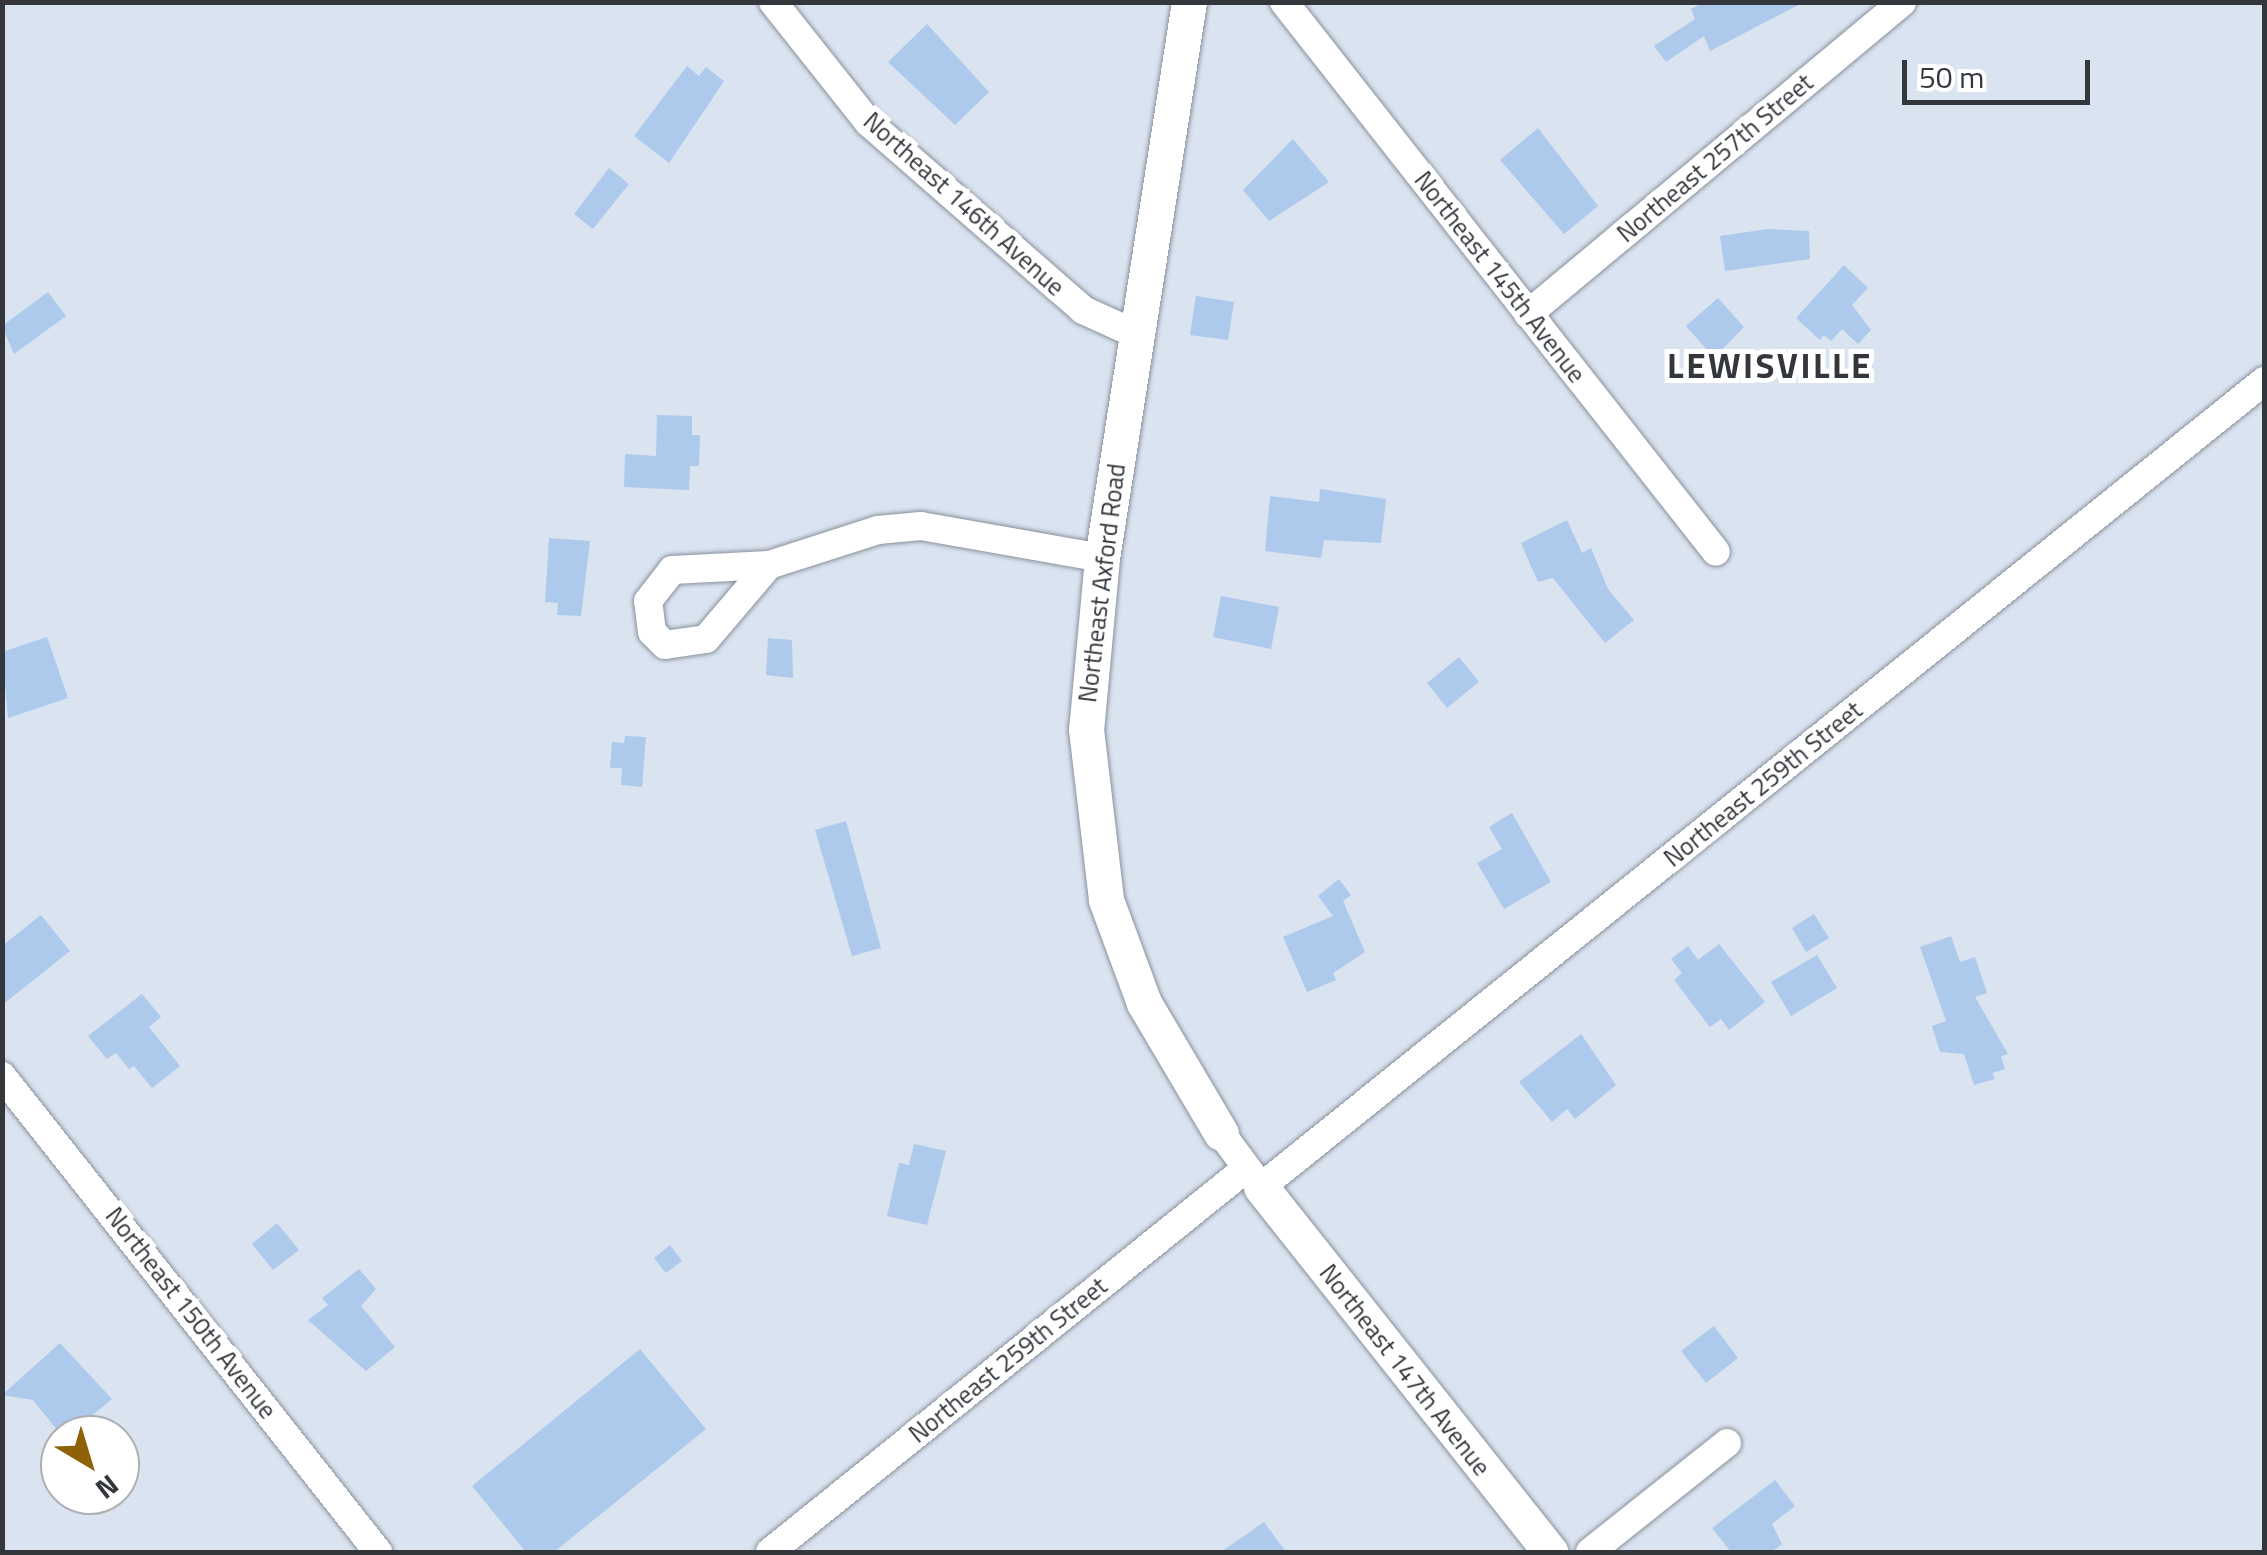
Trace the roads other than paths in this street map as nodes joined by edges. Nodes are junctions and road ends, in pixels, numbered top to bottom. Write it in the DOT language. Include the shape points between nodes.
graph roads {
  1 [pos="773,2"];
  2 [pos="1189,2"];
  3 [pos="1284,2"];
  4 [pos="1902,2"];
  5 [pos="1528,314"];
  6 [pos="1136,334"];
  7 [pos="2261,384"];
  8 [pos="1716,552"];
  9 [pos="1102,558"];
  10 [pos="769,565"];
  11 [pos="2,1076"];
  12 [pos="1221,1133"];
  13 [pos="1254,1178"];
  14 [pos="1727,1444"];
  15 [pos="378,1552"];
  16 [pos="770,1552"];
  17 [pos="1550,1552"];
  18 [pos="1590,1552"];
  1 -- 6 [label="street, Northeast 146th Avenue" via="869,123 1083,310"];
  2 -- 6 [label="main road, Northeast Axford Road"];
  3 -- 5 [label="street, Northeast 145th Avenue"];
  4 -- 5 [label="street, Northeast 257th Street"];
  5 -- 8 [label="street, Northeast 145th Avenue"];
  6 -- 9 [label="main road, Northeast Axford Road"];
  7 -- 13 [label="street, Northeast 259th Street"];
  9 -- 10 [label="street" via="921,526 878,530"];
  9 -- 12 [label="main road, Northeast Axford Road" via="1086,729 1106,900 1144,1003"];
  11 -- 15 [label="street, Northeast 150th Avenue"];
  12 -- 13 [label="street, Northeast Axford Road"];
  13 -- 16 [label="street, Northeast 259th Street"];
  13 -- 17 [label="main road, Northeast 147th Avenue"];
  14 -- 18 [label="street"];
}
